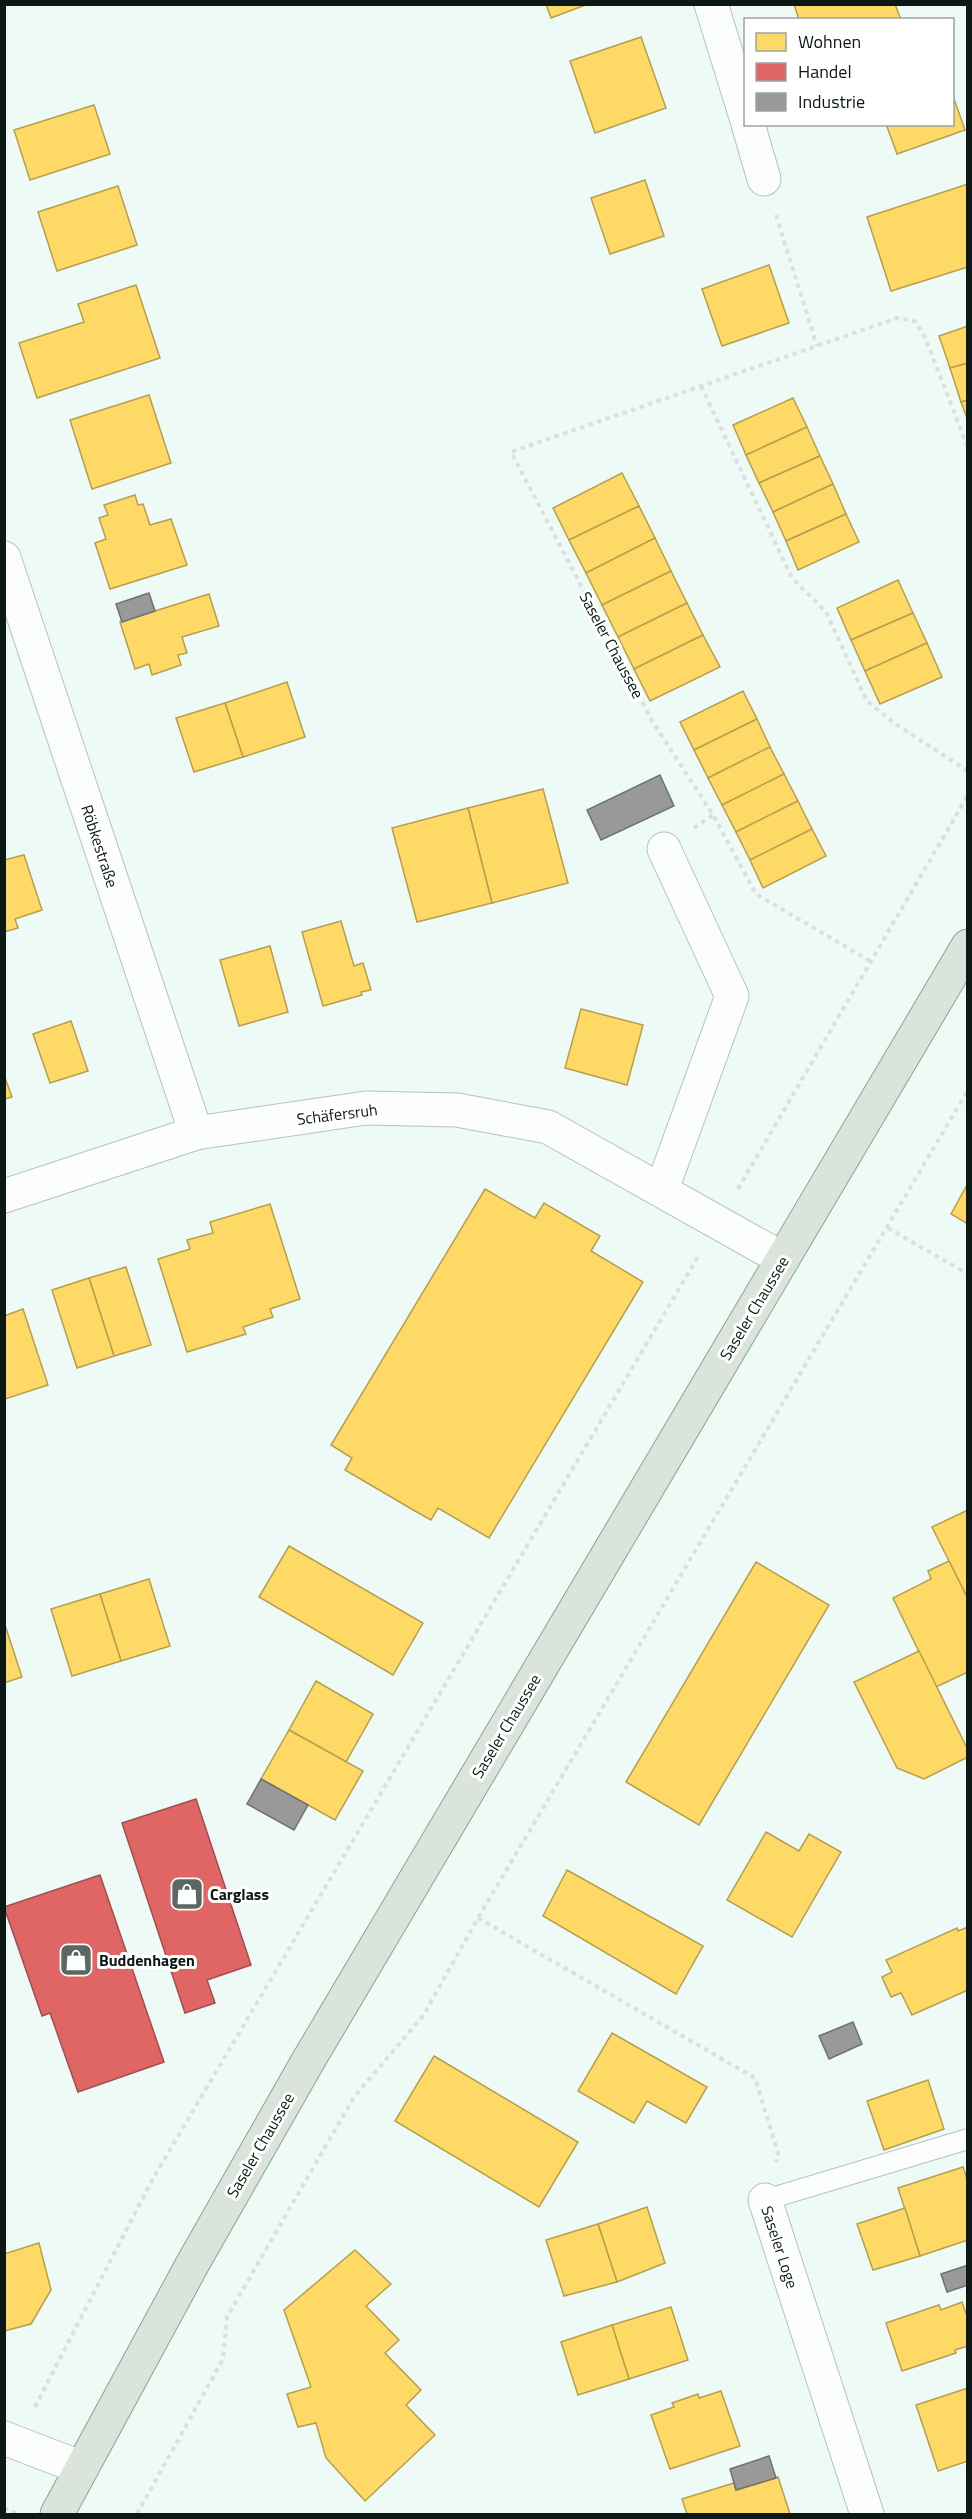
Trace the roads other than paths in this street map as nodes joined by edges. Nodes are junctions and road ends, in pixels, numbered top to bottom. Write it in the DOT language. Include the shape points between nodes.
graph roads {
  1 [pos="711,4"];
  2 [pos="744,111"];
  3 [pos="749,126"];
  4 [pos="764,179"];
  5 [pos="4,558"];
  6 [pos="664,849"];
  7 [pos="968,946"];
  8 [pos="196,1133"];
  9 [pos="662,1189"];
  10 [pos="4,1196"];
  11 [pos="783,1259"];
  12 [pos="968,2139"];
  13 [pos="765,2200"];
  14 [pos="11,2440"];
  15 [pos="82,2468"];
  16 [pos="57,2514"];
  17 [pos="867,2514"];
  1 -- 2 [label="street"];
  3 -- 4 [label="street"];
  5 -- 8 [label="street, Röbkestraße"];
  6 -- 9 [label="street" via="732,996"];
  7 -- 11 [label="main road, Saseler Chaussee"];
  8 -- 9 [label="street, Schäfersruh" via="366,1108 457,1110 548,1127"];
  8 -- 10 [label="street, Schäfersruh"];
  9 -- 11 [label="street, Schäfersruh"];
  11 -- 15 [label="main road, Saseler Chaussee" via="302,2071"];
  12 -- 13 [label="lane"];
  13 -- 17 [label="street, Saseler Loge"];
  14 -- 15 [label="street"];
  15 -- 16 [label="main road, Saseler Chaussee"];
}
